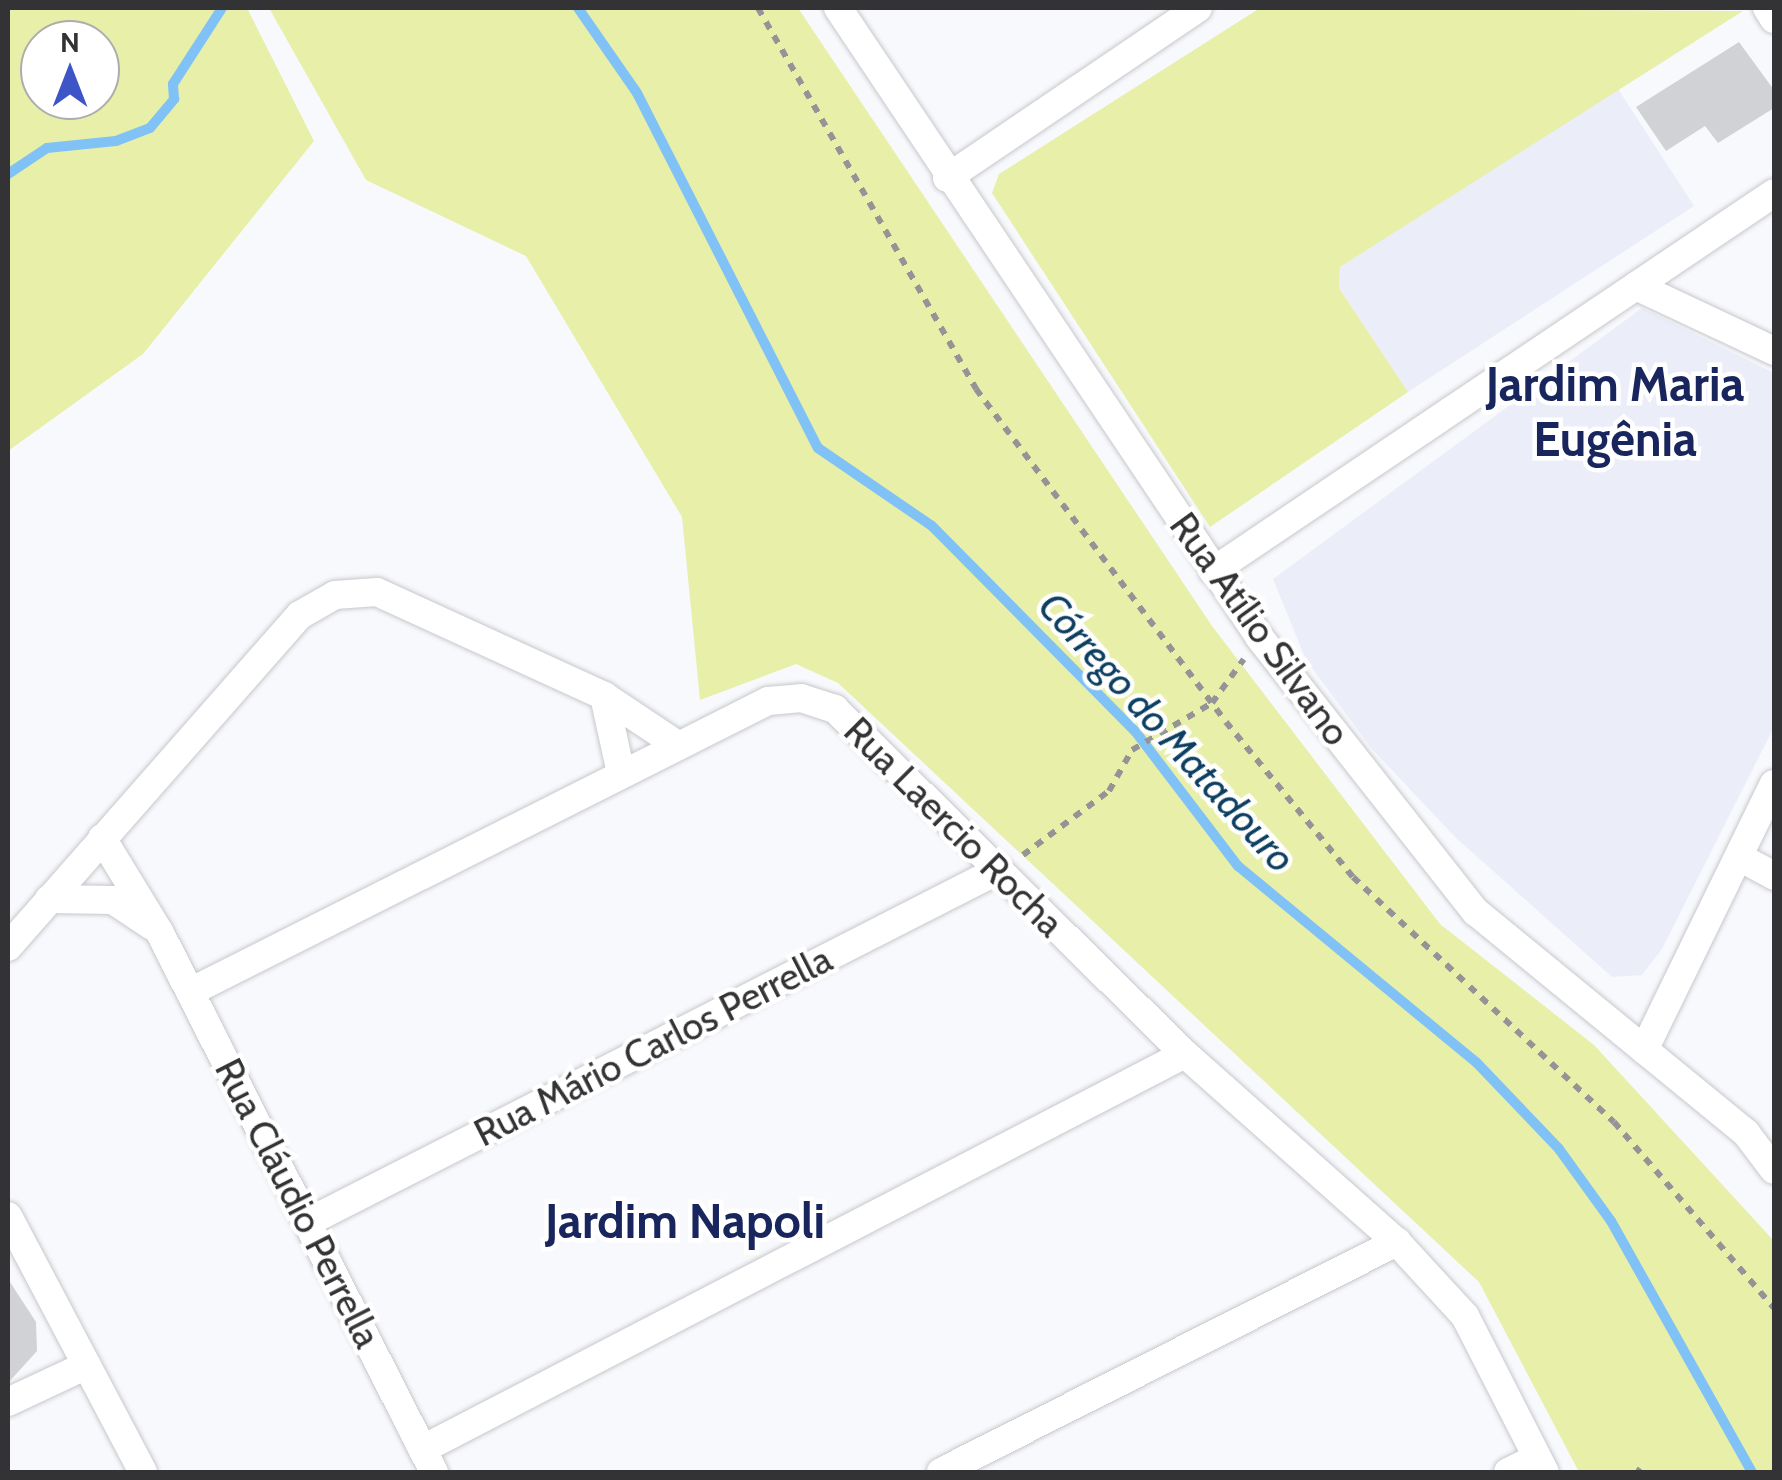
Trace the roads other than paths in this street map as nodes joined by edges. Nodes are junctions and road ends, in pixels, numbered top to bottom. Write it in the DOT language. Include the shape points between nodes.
graph roads {
  1 [pos="838,8"];
  2 [pos="1198,8"];
  3 [pos="1768,8"];
  4 [pos="1774,18"];
  5 [pos="947,178"];
  6 [pos="1774,193"];
  7 [pos="1636,286"];
  8 [pos="1774,351"];
  9 [pos="1213,570"];
  10 [pos="604,696"];
  11 [pos="676,744"];
  12 [pos="621,773"];
  13 [pos="1774,784"];
  14 [pos="102,838"];
  15 [pos="1739,857"];
  16 [pos="998,870"];
  17 [pos="1774,876"];
  18 [pos="49,899"];
  19 [pos="160,934"];
  20 [pos="8,947"];
  21 [pos="190,992"];
  22 [pos="1644,1050"];
  23 [pos="1185,1054"];
  24 [pos="1774,1170"];
  25 [pos="8,1216"];
  26 [pos="308,1222"];
  27 [pos="1397,1242"];
  28 [pos="87,1365"];
  29 [pos="8,1402"];
  30 [pos="429,1461"];
  31 [pos="1541,1465"];
  32 [pos="143,1472"];
  33 [pos="940,1472"];
  34 [pos="1508,1472"];
  1 -- 5 [label="street, Rua Atílio Silvano"];
  2 -- 5 [label="street"];
  3 -- 4 [label="street"];
  5 -- 9 [label="street, Rua Atílio Silvano"];
  6 -- 7 [label="street"];
  7 -- 8 [label="street"];
  7 -- 9 [label="street"];
  9 -- 22 [label="street, Rua Atílio Silvano" via="1476,912"];
  10 -- 11 [label="street"];
  10 -- 12 [label="street"];
  10 -- 14 [label="street" via="377,592 335,595 300,614"];
  11 -- 12 [label="street, Rua Laercio Rocha"];
  11 -- 16 [label="street, Rua Laercio Rocha" via="768,701 801,698 835,709"];
  12 -- 21 [label="street, Rua Laercio Rocha"];
  13 -- 15 [label="street"];
  14 -- 18 [label="street"];
  14 -- 19 [label="street, Rua Cláudio Perrella"];
  15 -- 17 [label="street"];
  15 -- 22 [label="street"];
  16 -- 23 [label="street, Rua Laercio Rocha"];
  16 -- 26 [label="street, Rua Mário Carlos Perrella"];
  18 -- 19 [label="street, Rua Cláudio Perrella" via="113,900"];
  18 -- 20 [label="street"];
  19 -- 21 [label="street, Rua Cláudio Perrella"];
  21 -- 26 [label="street, Rua Cláudio Perrella"];
  22 -- 24 [label="street, Rua Atílio Silvano" via="1746,1134"];
  23 -- 27 [label="street, Rua Laercio Rocha"];
  23 -- 30 [label="street"];
  25 -- 28 [label="street"];
  26 -- 30 [label="street, Rua Cláudio Perrella"];
  27 -- 31 [label="street, Rua Laercio Rocha" via="1464,1316"];
  27 -- 33 [label="street"];
  28 -- 29 [label="street"];
  28 -- 32 [label="street"];
  31 -- 34 [label="street"];
}
